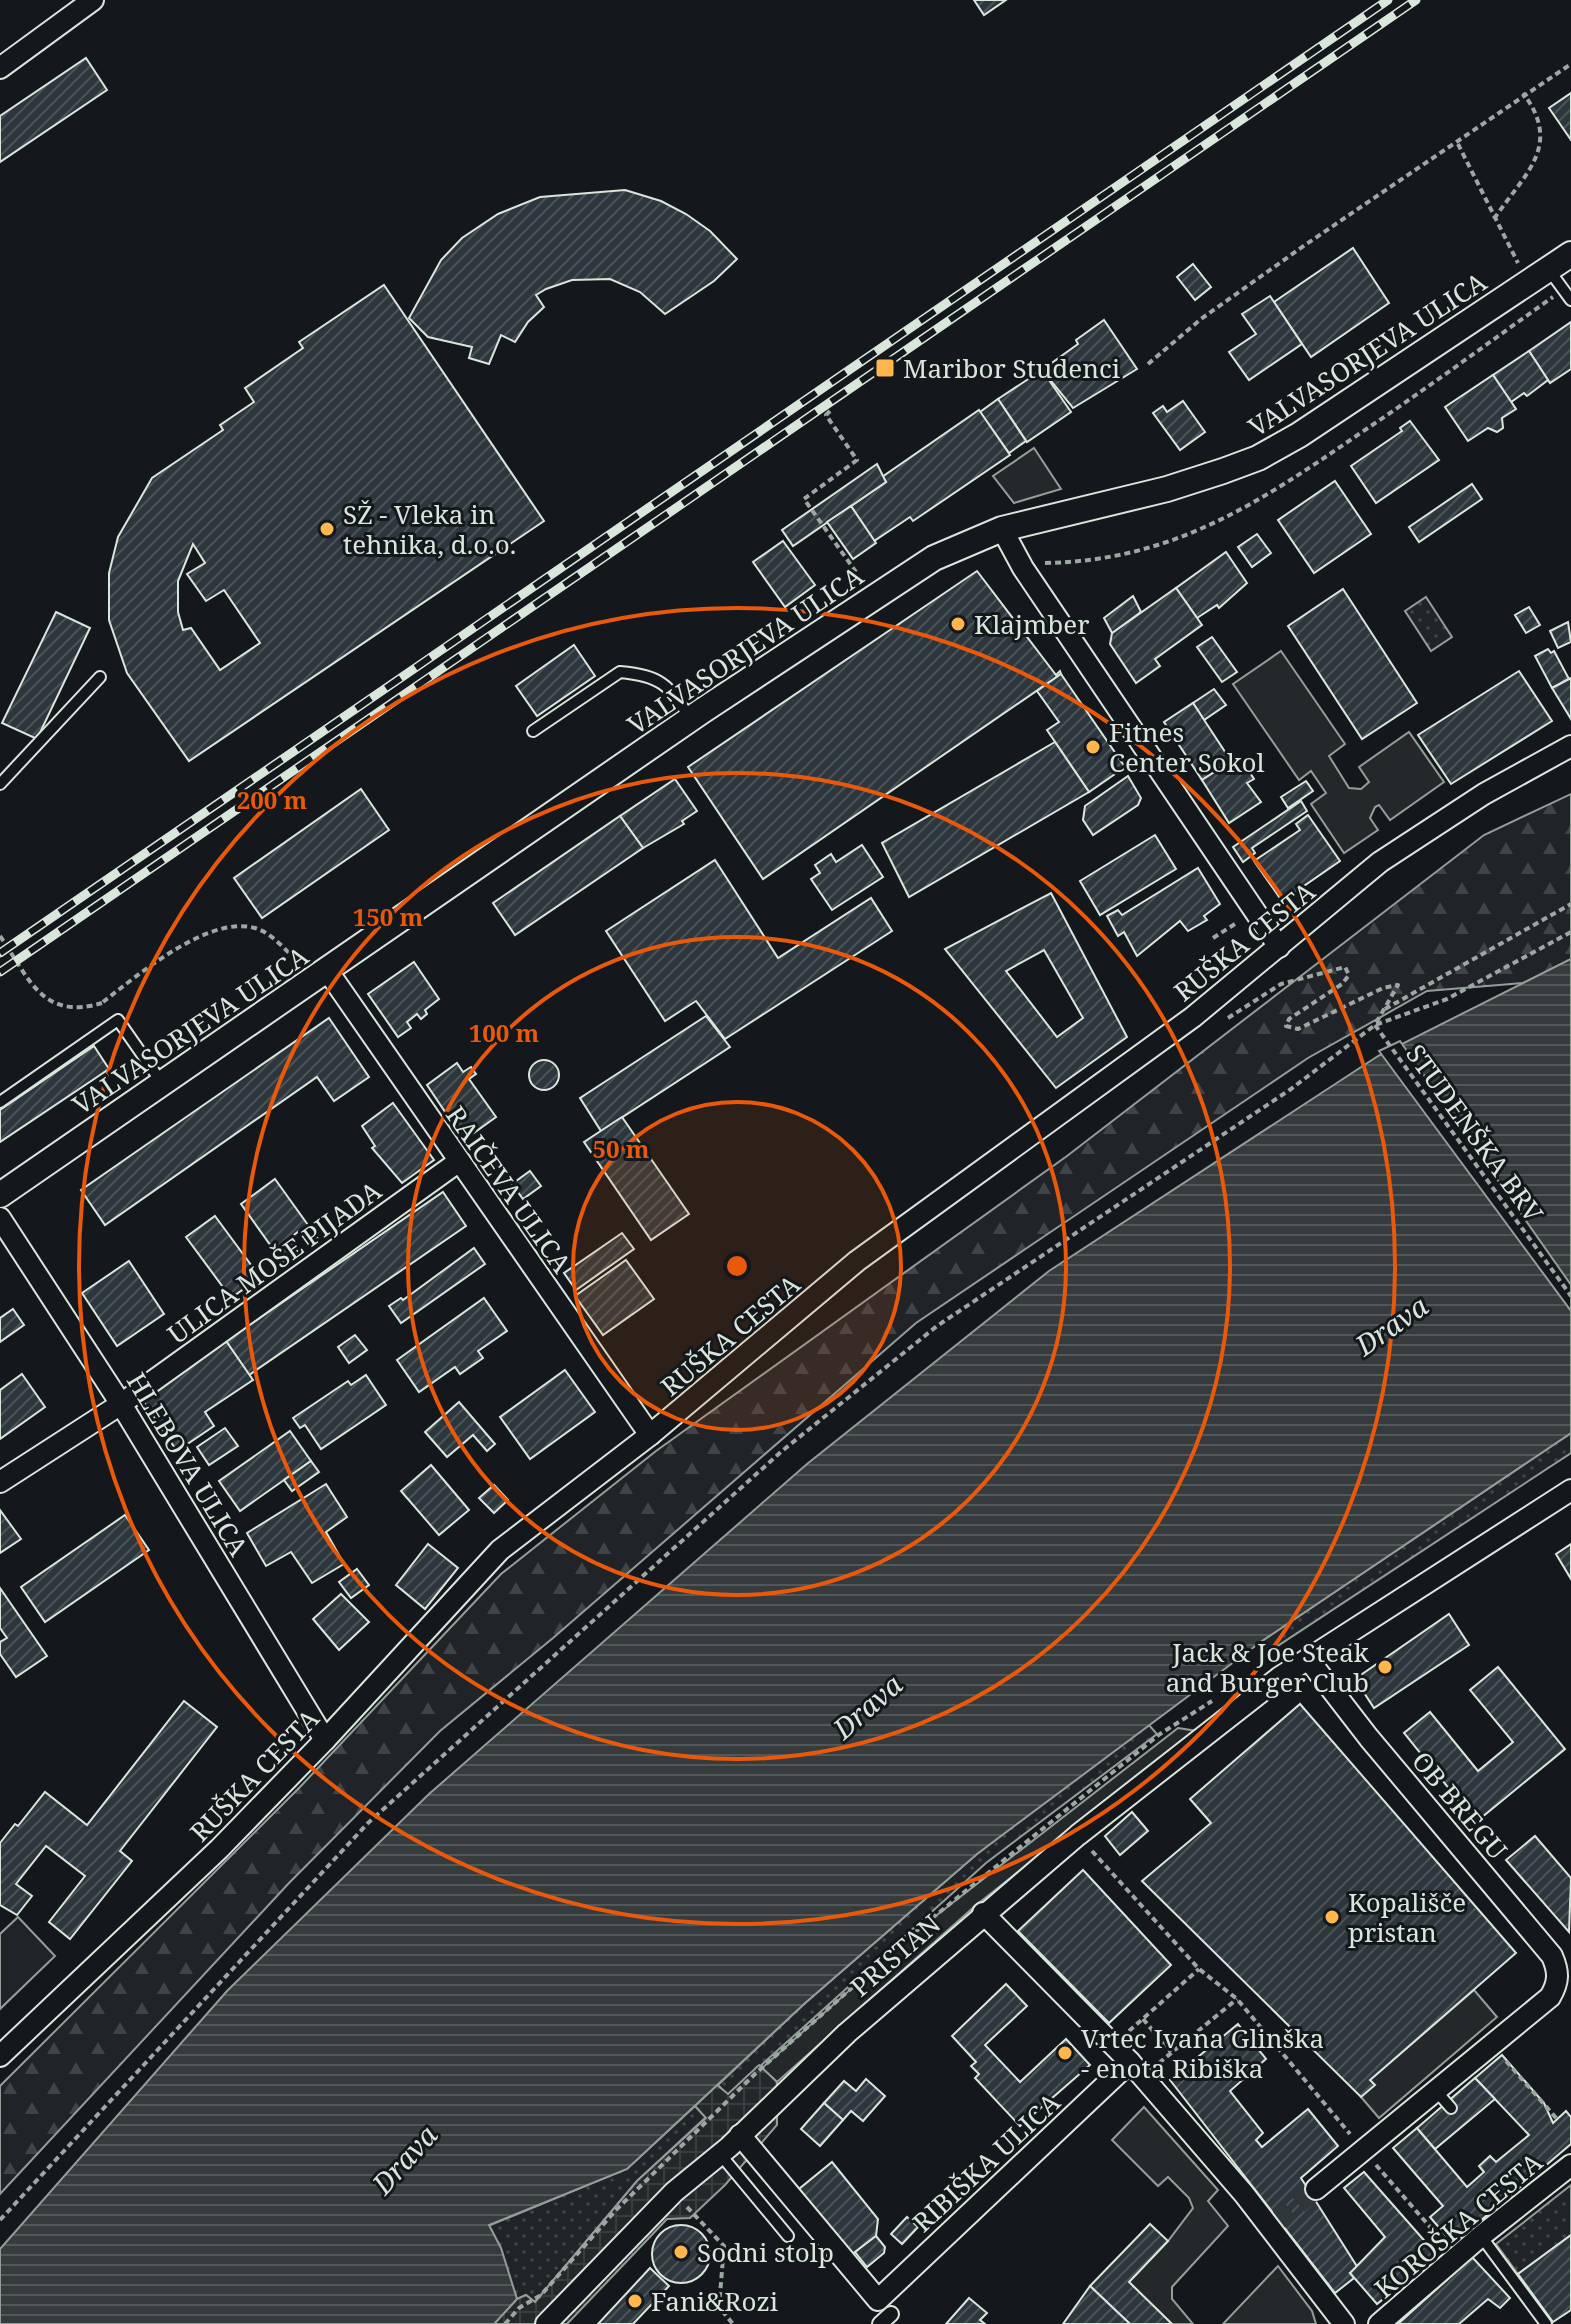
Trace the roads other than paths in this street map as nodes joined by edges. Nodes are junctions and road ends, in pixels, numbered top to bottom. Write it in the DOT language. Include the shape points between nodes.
graph roads {
  1 [pos="93,0"];
  2 [pos="0,68"];
  3 [pos="1571,254"];
  4 [pos="1540,276"];
  5 [pos="1571,300"];
  6 [pos="1002,529"];
  7 [pos="100,677"];
  8 [pos="691,719"];
  9 [pos="533,731"];
  10 [pos="1571,746"];
  11 [pos="0,784"];
  12 [pos="1279,947"];
  13 [pos="327,970"];
  14 [pos="162,1083"];
  15 [pos="0,1102"];
  16 [pos="458,1162"];
  17 [pos="0,1195"];
  18 [pos="0,1218"];
  19 [pos="121,1404"];
  20 [pos="650,1435"];
  21 [pos="0,1482"];
  22 [pos="1571,1490"];
  23 [pos="1308,1659"];
  24 [pos="325,1740"];
  25 [pos="983,1913"];
  26 [pos="0,2056"];
  27 [pos="1136,2070"];
  28 [pos="1437,2092"];
  29 [pos="1451,2108"];
  30 [pos="740,2135"];
  31 [pos="720,2154"];
  32 [pos="1571,2165"];
  33 [pos="1316,2189"];
  34 [pos="788,2236"];
  35 [pos="1481,2236"];
  36 [pos="887,2316"];
  37 [pos="546,2324"];
  38 [pos="1344,2324"];
  39 [pos="1379,2324"];
  40 [pos="1546,2324"];
  1 -- 2 [label="street"];
  3 -- 4 [label="street, VALVASORJEVA ULICA"];
  4 -- 5 [label="lane"];
  4 -- 6 [label="street, VALVASORJEVA ULICA" via="1258,458 1167,489"];
  6 -- 8 [label="street, VALVASORJEVA ULICA" via="934,558"];
  6 -- 12 [label="street" via="1023,568"];
  7 -- 11 [label="lane"];
  8 -- 9 [label="lane" via="660,680 620,672"];
  8 -- 13 [label="street, VALVASORJEVA ULICA"];
  10 -- 12 [label="street, RUŠKA CESTA" via="1484,794 1380,862"];
  12 -- 20 [label="street, RUŠKA CESTA" via="1193,1017 857,1261"];
  13 -- 14 [label="street, VALVASORJEVA ULICA"];
  13 -- 16 [label="street, RAIČEVA ULICA"];
  14 -- 15 [label="lane" via="118,1020"];
  14 -- 17 [label="street, VALVASORJEVA ULICA"];
  16 -- 19 [label="street, ULICA MOŠE PIJADA"];
  16 -- 20 [label="street, RAIČEVA ULICA"];
  18 -- 19 [label="street, HLEBOVA ULICA"];
  19 -- 21 [label="street, ULICA MOŠE PIJADA"];
  19 -- 24 [label="street, HLEBOVA ULICA"];
  20 -- 24 [label="street, RUŠKA CESTA" via="500,1550"];
  22 -- 23 [label="street"];
  23 -- 25 [label="street, PRISTAN"];
  23 -- 28 [label="street, OB BREGU" via="1552,1956 1558,1971 1550,1997"];
  24 -- 26 [label="street, RUŠKA CESTA" via="219,1849"];
  25 -- 27 [label="street"];
  25 -- 30 [label="street, PRISTAN"];
  27 -- 36 [label="street, RIBIŠKA ULICA"];
  27 -- 38 [label="street" via="1273,2225"];
  28 -- 29 [label="lane"];
  28 -- 33 [label="street, OB BREGU"];
  30 -- 31 [label="street, PRISTAN"];
  30 -- 36 [label="street"];
  31 -- 34 [label="lane"];
  31 -- 37 [label="street, PRISTAN" via="674,2192"];
  32 -- 35 [label="street, KOROŠKA CESTA"];
  35 -- 39 [label="street, KOROŠKA CESTA"];
  35 -- 40 [label="lane"];
}
